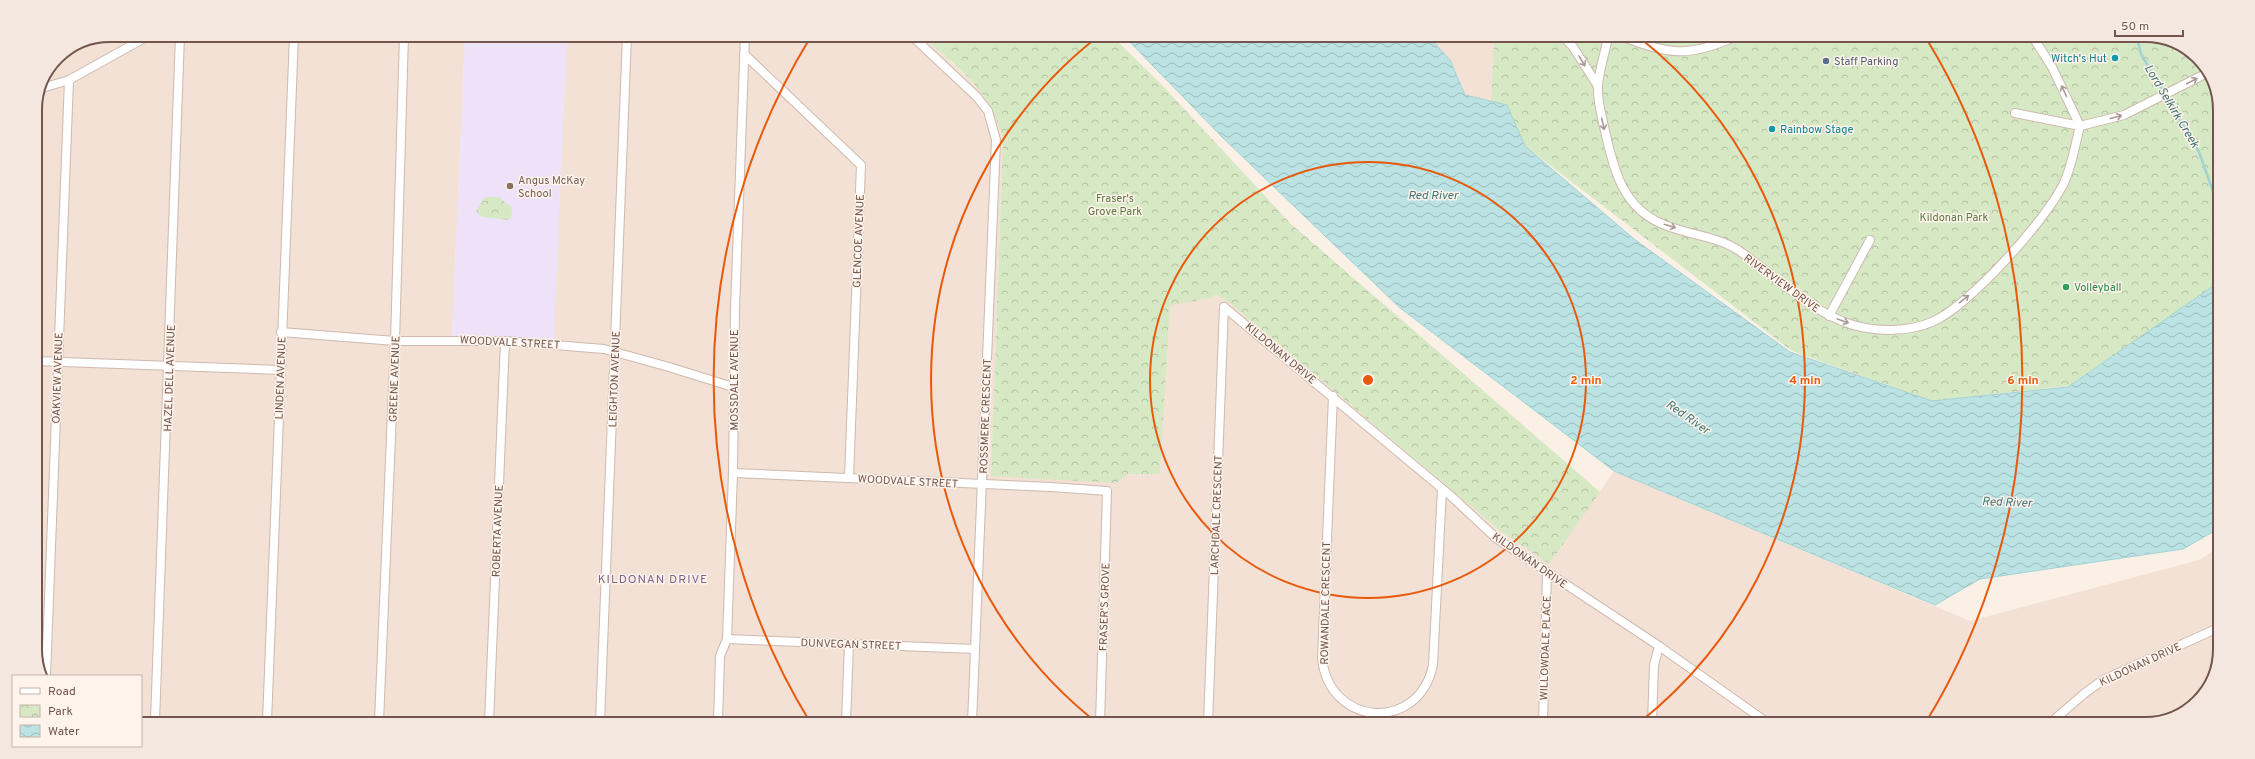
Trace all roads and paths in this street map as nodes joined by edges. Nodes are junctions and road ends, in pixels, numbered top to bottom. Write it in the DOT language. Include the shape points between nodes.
graph roads {
  1 [pos="137,42"];
  2 [pos="180,42"];
  3 [pos="294,42"];
  4 [pos="404,42"];
  5 [pos="627,42"];
  6 [pos="745,42"];
  7 [pos="918,42"];
  8 [pos="1569,42"];
  9 [pos="1607,42"];
  10 [pos="1636,42"];
  11 [pos="1724,42"];
  12 [pos="2036,42"];
  13 [pos="744,54"];
  14 [pos="2203,75"];
  15 [pos="69,80"];
  16 [pos="1598,86"];
  17 [pos="46,87"];
  18 [pos="2015,113"];
  19 [pos="2080,126"];
  20 [pos="1870,240"];
  21 [pos="1224,306"];
  22 [pos="1829,316"];
  23 [pos="281,332"];
  24 [pos="396,341"];
  25 [pos="505,341"];
  26 [pos="615,352"];
  27 [pos="42,361"];
  28 [pos="58,362"];
  29 [pos="169,367"];
  30 [pos="280,370"];
  31 [pos="733,387"];
  32 [pos="1333,396"];
  33 [pos="733,473"];
  34 [pos="849,478"];
  35 [pos="983,484"];
  36 [pos="1442,489"];
  37 [pos="1107,491"];
  38 [pos="1547,573"];
  39 [pos="2213,630"];
  40 [pos="728,639"];
  41 [pos="849,644"];
  42 [pos="1658,646"];
  43 [pos="975,649"];
  44 [pos="46,673"];
  45 [pos="1374,714"];
  46 [pos="155,717"];
  47 [pos="267,717"];
  48 [pos="378,717"];
  49 [pos="489,717"];
  50 [pos="600,717"];
  51 [pos="718,717"];
  52 [pos="846,717"];
  53 [pos="972,717"];
  54 [pos="1100,717"];
  55 [pos="1208,717"];
  56 [pos="1543,717"];
  57 [pos="1652,717"];
  58 [pos="1758,717"];
  59 [pos="2058,717"];
  1 -- 15 [label="street"];
  2 -- 29 [label="street, HAZEL DELL AVENUE"];
  3 -- 23 [label="street, LINDEN AVENUE"];
  4 -- 24 [label="street, GREENE AVENUE"];
  5 -- 26 [label="street, LEIGHTON AVENUE"];
  6 -- 13 [label="street, MOSSDALE AVENUE"];
  7 -- 35 [label="street, ROSSMERE CRESCENT" via="988,110 996,140"];
  8 -- 16 [label="street, one-way"];
  9 -- 16 [label="street"];
  10 -- 11 [label="street" via="1674,53 1713,47"];
  19 -- 12 [label="street, one-way" via="2052,67"];
  13 -- 31 [label="street, MOSSDALE AVENUE"];
  13 -- 34 [label="street, GLENCOE AVENUE" via="861,165"];
  19 -- 14 [label="street, one-way" via="2124,115"];
  15 -- 17 [label="street"];
  15 -- 28 [label="street, OAKVIEW AVENUE"];
  16 -- 22 [label="street, RIVERVIEW DRIVE, one-way" via="1603,122 1616,175 1622,188 1638,208 1665,225 1733,247 1813,308"];
  18 -- 19 [label="street"];
  22 -- 19 [label="street, RIVERVIEW DRIVE, one-way" via="1878,330 1907,328 1932,322 1954,308 1978,288 2044,216 2064,183"];
  20 -- 22 [label="street"];
  21 -- 32 [label="street, KILDONAN DRIVE"];
  21 -- 55 [label="street, LARCHDALE CRESCENT"];
  23 -- 24 [label="street, WOODVALE STREET"];
  23 -- 30 [label="street, LINDEN AVENUE"];
  24 -- 25 [label="street, WOODVALE STREET"];
  24 -- 48 [label="street, GREENE AVENUE"];
  25 -- 26 [label="street, WOODVALE STREET" via="559,344"];
  25 -- 49 [label="street, ROBERTA AVENUE"];
  26 -- 31 [label="street, WOODVALE STREET"];
  26 -- 50 [label="street, LEIGHTON AVENUE"];
  27 -- 28 [label="street"];
  28 -- 29 [label="street"];
  28 -- 44 [label="street, OAKVIEW AVENUE"];
  29 -- 30 [label="street"];
  29 -- 46 [label="street, HAZEL DELL AVENUE"];
  30 -- 47 [label="street, LINDEN AVENUE"];
  31 -- 33 [label="street, MOSSDALE AVENUE"];
  32 -- 36 [label="street, KILDONAN DRIVE"];
  32 -- 45 [label="street, ROWANDALE CRESCENT" via="1322,667 1328,683 1339,698 1354,708"];
  33 -- 34 [label="street, WOODVALE STREET"];
  33 -- 40 [label="street, MOSSDALE AVENUE"];
  34 -- 35 [label="street, WOODVALE STREET"];
  35 -- 37 [label="street, WOODVALE STREET"];
  35 -- 43 [label="street, ROSSMERE CRESCENT"];
  36 -- 38 [label="street, KILDONAN DRIVE" via="1496,538"];
  36 -- 45 [label="street, ROWANDALE CRESCENT" via="1431,675 1425,690 1408,704 1395,711"];
  37 -- 54 [label="street, FRASER'S GROVE"];
  38 -- 42 [label="street, KILDONAN DRIVE"];
  38 -- 56 [label="street, WILLOWDALE PLACE"];
  39 -- 59 [label="street, KILDONAN DRIVE" via="2103,680"];
  40 -- 41 [label="street, DUNVEGAN STREET"];
  40 -- 51 [label="street, MOSSDALE AVENUE" via="720,656"];
  41 -- 43 [label="street, DUNVEGAN STREET"];
  41 -- 52 [label="street"];
  42 -- 57 [label="street" via="1654,665"];
  42 -- 58 [label="street, KILDONAN DRIVE"];
  43 -- 53 [label="street, ROSSMERE CRESCENT"];
}
